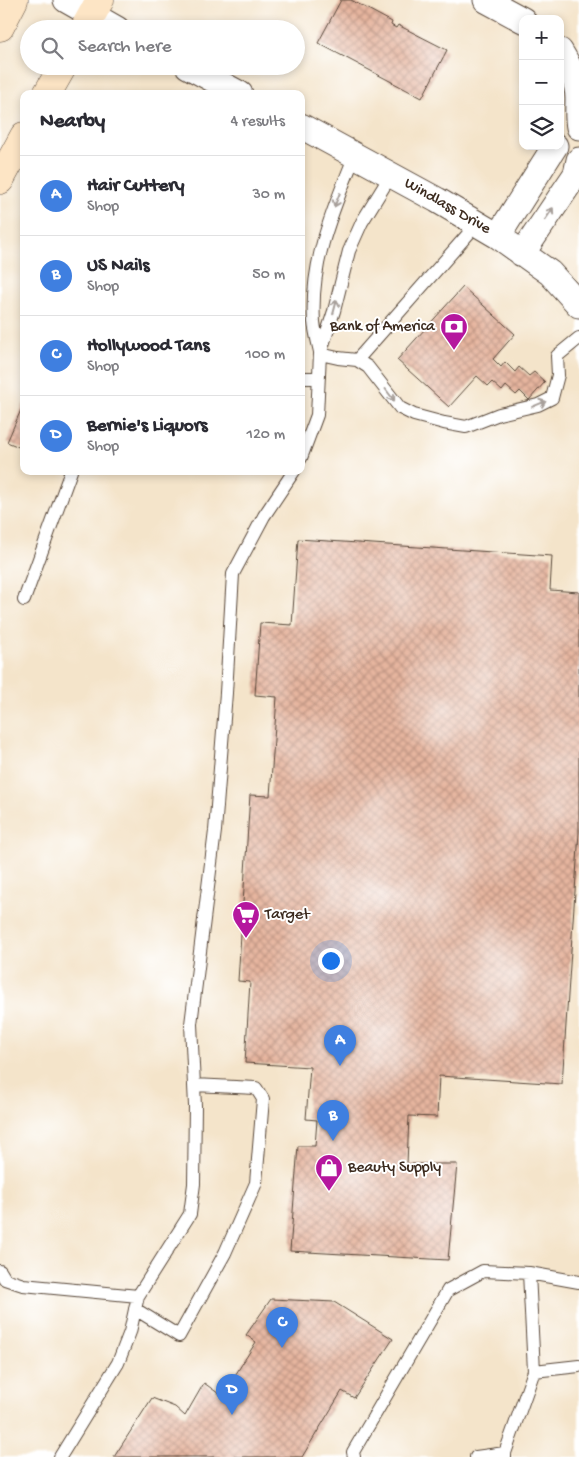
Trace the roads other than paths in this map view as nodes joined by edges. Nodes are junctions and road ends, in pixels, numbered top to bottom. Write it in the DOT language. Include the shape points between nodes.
graph roads {
  1 [pos="14,0"];
  2 [pos="66,0"];
  3 [pos="486,0"];
  4 [pos="92,15"];
  5 [pos="519,18"];
  6 [pos="0,27"];
  7 [pos="564,58"];
  8 [pos="58,75"];
  9 [pos="205,75"];
  10 [pos="49,90"];
  11 [pos="233,90"];
  12 [pos="578,121"];
  13 [pos="305,128"];
  14 [pos="564,135"];
  15 [pos="20,143"];
  16 [pos="552,150"];
  17 [pos="355,155"];
  18 [pos="579,160"];
  19 [pos="391,175"];
  20 [pos="0,180"];
  21 [pos="488,230"];
  22 [pos="522,254"];
  23 [pos="579,305"];
  24 [pos="579,338"];
  25 [pos="320,354"];
  26 [pos="357,360"];
  27 [pos="305,378"];
  28 [pos="319,378"];
  29 [pos="305,448"];
  30 [pos="70,475"];
  31 [pos="291,475"];
  32 [pos="24,600"];
  33 [pos="194,1085"];
  34 [pos="0,1271"];
  35 [pos="528,1273"];
  36 [pos="579,1282"];
  37 [pos="136,1303"];
  38 [pos="579,1366"];
  39 [pos="534,1371"];
  40 [pos="505,1455"];
  41 [pos="60,1457"];
  42 [pos="354,1457"];
  43 [pos="476,1457"];
  1 -- 6 [label="main road"];
  2 -- 4 [label="street"];
  3 -- 5 [label="street"];
  7 -- 12 [label="street" via="576,84"];
  8 -- 10 [label="main road"];
  9 -- 11 [label="street"];
  12 -- 14 [label="street"];
  13 -- 17 [label="street, Windlass Drive"];
  15 -- 20 [label="main road"];
  16 -- 21 [label="street"];
  17 -- 19 [label="street, Windlass Drive"];
  17 -- 25 [label="lane, one-way" via="328,222 319,257 314,323"];
  22 -- 18 [label="street, one-way" via="576,174"];
  19 -- 21 [label="street, Windlass Drive"];
  25 -- 19 [label="lane, one-way" via="349,251 362,222"];
  21 -- 22 [label="street, Windlass Drive"];
  21 -- 26 [label="lane"];
  22 -- 23 [label="street, Windlass Drive" via="550,273"];
  26 -- 24 [label="lane, one-way" via="368,366 400,408 428,420 466,427 552,398 558,375 557,356"];
  25 -- 26 [label="lane"];
  25 -- 28 [label="lane"];
  27 -- 28 [label="lane"];
  28 -- 29 [label="lane" via="318,415"];
  30 -- 32 [label="lane"];
  31 -- 33 [label="lane" via="264,516 233,574 215,831 190,1024"];
  33 -- 37 [label="lane" via="194,1184 190,1214"];
  33 -- 37 [label="lane" via="256,1088 260,1094 263,1099 256,1183 225,1253 179,1336"];
  34 -- 37 [label="lane" via="5,1279 23,1285"];
  35 -- 36 [label="lane"];
  35 -- 39 [label="lane"];
  35 -- 42 [label="lane" via="483,1271 448,1290 353,1452"];
  37 -- 41 [label="lane" via="130,1332 118,1363"];
  38 -- 39 [label="lane"];
  39 -- 40 [label="lane"];
  40 -- 43 [label="lane"];
}
